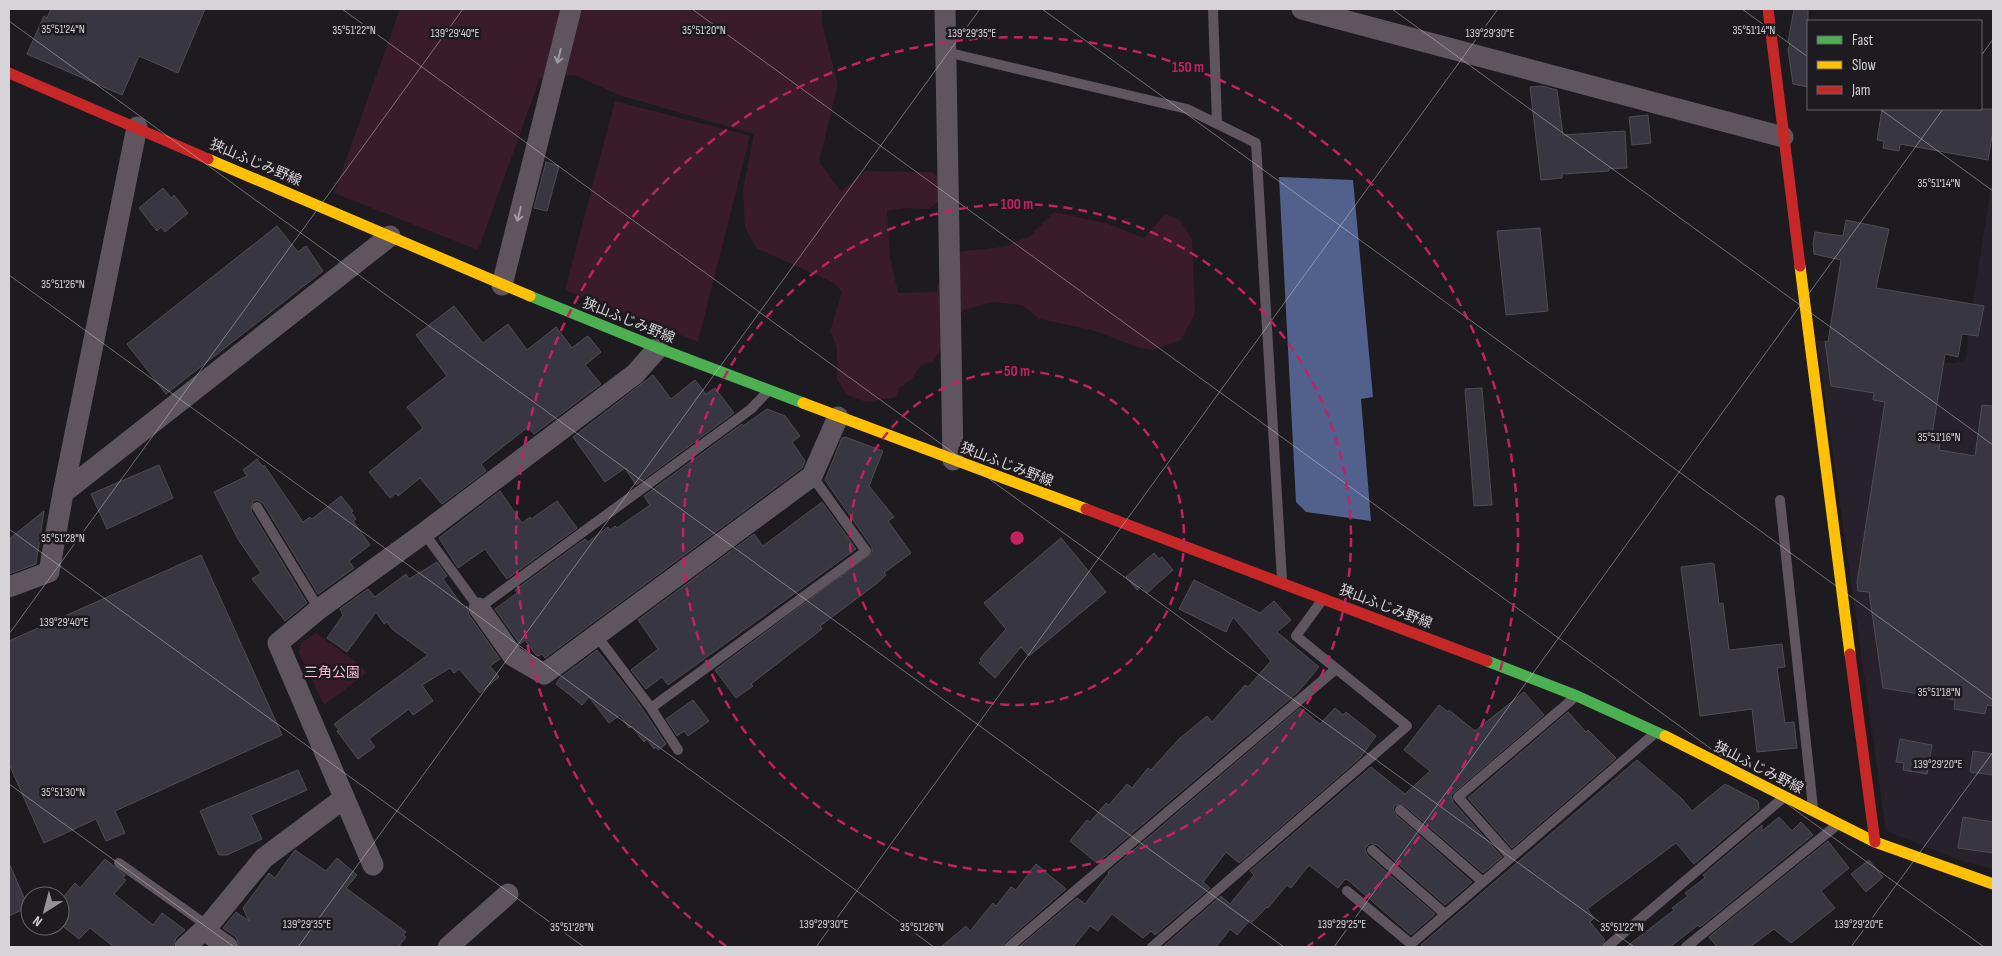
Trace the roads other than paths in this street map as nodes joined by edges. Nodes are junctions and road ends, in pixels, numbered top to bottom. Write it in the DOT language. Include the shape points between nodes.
graph roads {
  1 [pos="571,9"];
  2 [pos="944,9"];
  3 [pos="1213,9"];
  4 [pos="1302,9"];
  5 [pos="1768,9"];
  6 [pos="946,52"];
  7 [pos="9,72"];
  8 [pos="1217,123"];
  9 [pos="137,127"];
  10 [pos="1783,137"];
  11 [pos="390,236"];
  12 [pos="502,285"];
  13 [pos="658,348"];
  14 [pos="768,390"];
  15 [pos="838,417"];
  16 [pos="953,460"];
  17 [pos="812,476"];
  18 [pos="63,492"];
  19 [pos="1780,500"];
  20 [pos="257,507"];
  21 [pos="424,533"];
  22 [pos="1283,583"];
  23 [pos="9,587"];
  24 [pos="1324,598"];
  25 [pos="479,608"];
  26 [pos="319,609"];
  27 [pos="597,636"];
  28 [pos="1336,668"];
  29 [pos="1577,696"];
  30 [pos="651,708"];
  31 [pos="1657,732"];
  32 [pos="678,750"];
  33 [pos="1784,797"];
  34 [pos="343,799"];
  35 [pos="1400,810"];
  36 [pos="1814,812"];
  37 [pos="1837,824"];
  38 [pos="1875,842"];
  39 [pos="1372,850"];
  40 [pos="1512,857"];
  41 [pos="119,863"];
  42 [pos="373,865"];
  43 [pos="1483,882"];
  44 [pos="1993,884"];
  45 [pos="1347,891"];
  46 [pos="508,894"];
  47 [pos="1445,914"];
  48 [pos="206,928"];
  49 [pos="185,947"];
  50 [pos="228,947"];
  51 [pos="448,947"];
  52 [pos="1009,947"];
  53 [pos="1152,947"];
  54 [pos="1606,947"];
  55 [pos="1686,947"];
  1 -- 12 [label="street, one-way"];
  2 -- 6 [label="street"];
  3 -- 8 [label="lane"];
  4 -- 10 [label="street"];
  5 -- 10 [label="main road"];
  6 -- 8 [label="lane" via="1188,109"];
  6 -- 16 [label="street"];
  7 -- 9 [label="main road, 狭山ふじみ野線"];
  8 -- 22 [label="lane" via="1256,143"];
  9 -- 11 [label="main road, 狭山ふじみ野線"];
  9 -- 18 [label="street"];
  10 -- 38 [label="main road"];
  11 -- 12 [label="main road, 狭山ふじみ野線"];
  11 -- 18 [label="street"];
  12 -- 13 [label="main road, 狭山ふじみ野線"];
  13 -- 14 [label="main road, 狭山ふじみ野線"];
  13 -- 21 [label="street" via="635,374"];
  14 -- 15 [label="main road, 狭山ふじみ野線"];
  14 -- 25 [label="lane" via="751,409"];
  15 -- 16 [label="main road, 狭山ふじみ野線"];
  15 -- 17 [label="street"];
  16 -- 22 [label="main road, 狭山ふじみ野線"];
  17 -- 27 [label="street"];
  17 -- 30 [label="lane" via="866,550"];
  18 -- 23 [label="street" via="49,572"];
  19 -- 36 [label="lane"];
  20 -- 26 [label="lane"];
  21 -- 25 [label="lane"];
  21 -- 26 [label="street"];
  22 -- 24 [label="main road, 狭山ふじみ野線"];
  24 -- 28 [label="lane" via="1296,636"];
  24 -- 29 [label="main road, 狭山ふじみ野線"];
  25 -- 27 [label="street" via="513,656 544,674"];
  26 -- 34 [label="street" via="278,643"];
  27 -- 30 [label="lane"];
  28 -- 52 [label="lane"];
  28 -- 53 [label="lane" via="1407,726"];
  29 -- 31 [label="main road, 狭山ふじみ野線"];
  29 -- 40 [label="lane" via="1458,797"];
  30 -- 32 [label="lane"];
  31 -- 33 [label="main road, 狭山ふじみ野線"];
  31 -- 40 [label="lane"];
  33 -- 36 [label="main road, 狭山ふじみ野線"];
  33 -- 54 [label="lane"];
  34 -- 42 [label="street"];
  34 -- 48 [label="street" via="264,858"];
  35 -- 43 [label="lane"];
  36 -- 37 [label="main road, 狭山ふじみ野線"];
  37 -- 38 [label="main road, 狭山ふじみ野線"];
  37 -- 55 [label="lane"];
  38 -- 44 [label="main road, 狭山ふじみ野線"];
  39 -- 47 [label="lane"];
  40 -- 43 [label="lane"];
  41 -- 48 [label="lane"];
  43 -- 47 [label="lane"];
  45 -- 47 [label="lane" via="1411,944"];
  46 -- 51 [label="street"];
  48 -- 49 [label="street"];
  48 -- 50 [label="street"];
}
